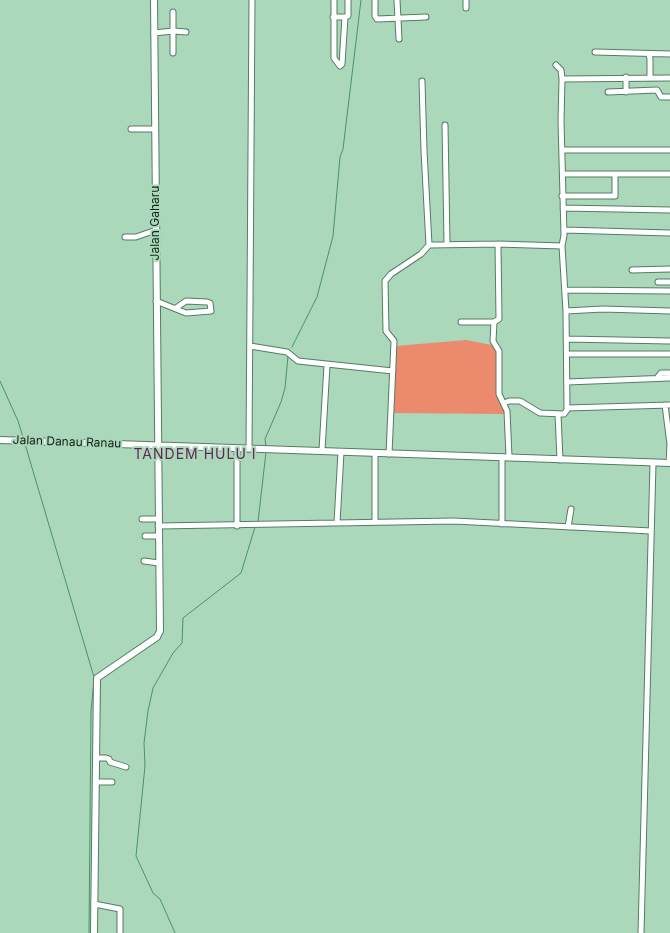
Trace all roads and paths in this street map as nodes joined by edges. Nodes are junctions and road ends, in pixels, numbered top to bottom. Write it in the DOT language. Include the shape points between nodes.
graph roads {
  1 [pos="154,0"];
  2 [pos="252,0"];
  3 [pos="334,0"];
  4 [pos="348,0"];
  5 [pos="375,0"];
  6 [pos="397,0"];
  7 [pos="466,0"];
  8 [pos="466,8"];
  9 [pos="173,12"];
  10 [pos="333,17"];
  11 [pos="345,17"];
  12 [pos="426,17"];
  13 [pos="398,18"];
  14 [pos="173,31"];
  15 [pos="154,32"];
  16 [pos="186,32"];
  17 [pos="399,39"];
  18 [pos="595,52"];
  19 [pos="173,53"];
  20 [pos="670,54"];
  21 [pos="648,55"];
  22 [pos="556,66"];
  23 [pos="626,77"];
  24 [pos="650,78"];
  25 [pos="670,78"];
  26 [pos="562,79"];
  27 [pos="422,81"];
  28 [pos="608,92"];
  29 [pos="626,92"];
  30 [pos="670,96"];
  31 [pos="445,124"];
  32 [pos="131,129"];
  33 [pos="155,129"];
  34 [pos="562,150"];
  35 [pos="670,150"];
  36 [pos="563,174"];
  37 [pos="616,174"];
  38 [pos="670,174"];
  39 [pos="562,196"];
  40 [pos="563,208"];
  41 [pos="670,210"];
  42 [pos="156,230"];
  43 [pos="564,230"];
  44 [pos="670,233"];
  45 [pos="125,237"];
  46 [pos="447,244"];
  47 [pos="498,244"];
  48 [pos="429,245"];
  49 [pos="562,246"];
  50 [pos="632,270"];
  51 [pos="670,270"];
  52 [pos="658,282"];
  53 [pos="670,282"];
  54 [pos="565,290"];
  55 [pos="670,291"];
  56 [pos="156,301"];
  57 [pos="176,308"];
  58 [pos="566,310"];
  59 [pos="670,311"];
  60 [pos="461,322"];
  61 [pos="494,322"];
  62 [pos="566,339"];
  63 [pos="670,341"];
  64 [pos="250,346"];
  65 [pos="567,354"];
  66 [pos="670,354"];
  67 [pos="327,365"];
  68 [pos="393,371"];
  69 [pos="670,373"];
  70 [pos="656,378"];
  71 [pos="670,378"];
  72 [pos="567,382"];
  73 [pos="504,403"];
  74 [pos="668,405"];
  75 [pos="567,408"];
  76 [pos="558,414"];
  77 [pos="0,440"];
  78 [pos="158,446"];
  79 [pos="237,448"];
  80 [pos="249,449"];
  81 [pos="322,450"];
  82 [pos="341,452"];
  83 [pos="375,453"];
  84 [pos="389,454"];
  85 [pos="506,457"];
  86 [pos="560,460"];
  87 [pos="653,463"];
  88 [pos="670,463"];
  89 [pos="571,509"];
  90 [pos="142,519"];
  91 [pos="158,519"];
  92 [pos="375,522"];
  93 [pos="338,523"];
  94 [pos="502,524"];
  95 [pos="158,526"];
  96 [pos="237,526"];
  97 [pos="568,527"];
  98 [pos="651,531"];
  99 [pos="145,536"];
  100 [pos="158,536"];
  101 [pos="144,561"];
  102 [pos="159,562"];
  103 [pos="96,758"];
  104 [pos="126,767"];
  105 [pos="96,782"];
  106 [pos="112,782"];
  107 [pos="94,904"];
  108 [pos="94,933"];
  109 [pos="120,933"];
  110 [pos="641,933"];
  1 -- 15 [label="street, Jalan Gaharu"];
  2 -- 64 [label="street"];
  3 -- 10 [label="street"];
  4 -- 11 [label="street" via="348,16"];
  5 -- 13 [label="street" via="376,19"];
  6 -- 13 [label="street"];
  7 -- 8 [label="street"];
  9 -- 14 [label="street"];
  10 -- 11 [label="street"];
  10 -- 11 [label="street" via="334,58 340,66"];
  12 -- 13 [label="street"];
  13 -- 17 [label="street"];
  14 -- 15 [label="street"];
  14 -- 16 [label="street"];
  14 -- 19 [label="street"];
  15 -- 33 [label="street, Jalan Gaharu"];
  18 -- 21 [label="street"];
  20 -- 21 [label="street"];
  21 -- 24 [label="street"];
  22 -- 26 [label="street" via="561,70"];
  23 -- 24 [label="street"];
  23 -- 26 [label="street"];
  23 -- 29 [label="street"];
  24 -- 25 [label="street"];
  26 -- 34 [label="street"];
  27 -- 48 [label="street"];
  28 -- 29 [label="street"];
  29 -- 30 [label="street" via="657,90 661,97"];
  31 -- 46 [label="street"];
  32 -- 33 [label="street"];
  33 -- 42 [label="street, Jalan Gaharu"];
  34 -- 35 [label="street"];
  34 -- 36 [label="street"];
  36 -- 37 [label="street"];
  36 -- 39 [label="street"];
  37 -- 38 [label="street"];
  37 -- 39 [label="street" via="615,196"];
  39 -- 40 [label="street"];
  40 -- 41 [label="street"];
  40 -- 43 [label="street"];
  42 -- 45 [label="street" via="136,237"];
  42 -- 56 [label="street, Jalan Gaharu"];
  43 -- 44 [label="street"];
  43 -- 49 [label="street"];
  46 -- 47 [label="street"];
  46 -- 48 [label="street"];
  47 -- 49 [label="street"];
  47 -- 61 [label="street" via="500,318"];
  48 -- 68 [label="street" via="422,254 391,274 385,281 385,326 394,341"];
  49 -- 54 [label="street"];
  50 -- 51 [label="street"];
  52 -- 53 [label="street"];
  54 -- 55 [label="street"];
  54 -- 58 [label="street"];
  56 -- 57 [label="street"];
  56 -- 78 [label="street, Jalan Gaharu"];
  57 -- 57 [label="street" via="188,314 210,312 210,303 186,302"];
  58 -- 59 [label="street"];
  58 -- 62 [label="street"];
  60 -- 61 [label="street"];
  61 -- 73 [label="street" via="493,341 498,348 499,391"];
  62 -- 63 [label="street"];
  62 -- 65 [label="street"];
  64 -- 67 [label="street" via="287,352 298,361"];
  64 -- 80 [label="street"];
  65 -- 66 [label="street"];
  65 -- 72 [label="street"];
  67 -- 68 [label="street"];
  67 -- 81 [label="street"];
  68 -- 84 [label="street"];
  69 -- 70 [label="street" via="661,373"];
  70 -- 71 [label="street"];
  70 -- 72 [label="street"];
  72 -- 75 [label="street"];
  73 -- 76 [label="street" via="520,401 537,412"];
  73 -- 85 [label="street" via="508,411"];
  74 -- 75 [label="street"];
  74 -- 88 [label="street"];
  75 -- 76 [label="street" via="565,413"];
  76 -- 86 [label="street"];
  77 -- 78 [label="street, Jalan Danau Ranau"];
  78 -- 79 [label="street, Jalan Danau Ranau"];
  78 -- 91 [label="street, Jalan Gaharu"];
  79 -- 80 [label="street, Jalan Danau Ranau"];
  79 -- 96 [label="street"];
  80 -- 81 [label="street, Jalan Danau Ranau"];
  81 -- 82 [label="street, Jalan Danau Ranau"];
  82 -- 83 [label="street, Jalan Danau Ranau"];
  82 -- 93 [label="street"];
  83 -- 84 [label="street, Jalan Danau Ranau"];
  83 -- 92 [label="street"];
  84 -- 85 [label="street, Jalan Danau Ranau"];
  85 -- 86 [label="street, Jalan Danau Ranau"];
  85 -- 94 [label="street"];
  86 -- 87 [label="street, Jalan Danau Ranau"];
  87 -- 88 [label="street, Jalan Danau Ranau"];
  87 -- 98 [label="street"];
  89 -- 97 [label="street"];
  90 -- 91 [label="street"];
  91 -- 95 [label="street, Jalan Gaharu"];
  92 -- 93 [label="street"];
  92 -- 94 [label="street" via="454,521"];
  93 -- 96 [label="street"];
  94 -- 97 [label="street"];
  95 -- 96 [label="street"];
  95 -- 100 [label="street, Jalan Gaharu"];
  97 -- 98 [label="street"];
  98 -- 110 [label="street"];
  99 -- 100 [label="street"];
  100 -- 102 [label="street, Jalan Gaharu"];
  101 -- 102 [label="street"];
  102 -- 103 [label="street, Jalan Gaharu" via="160,634 96,678"];
  103 -- 104 [label="street" via="110,759 110,762"];
  103 -- 105 [label="street"];
  105 -- 106 [label="street"];
  105 -- 107 [label="street"];
  107 -- 108 [label="street"];
  107 -- 109 [label="street" via="120,908"];
}
